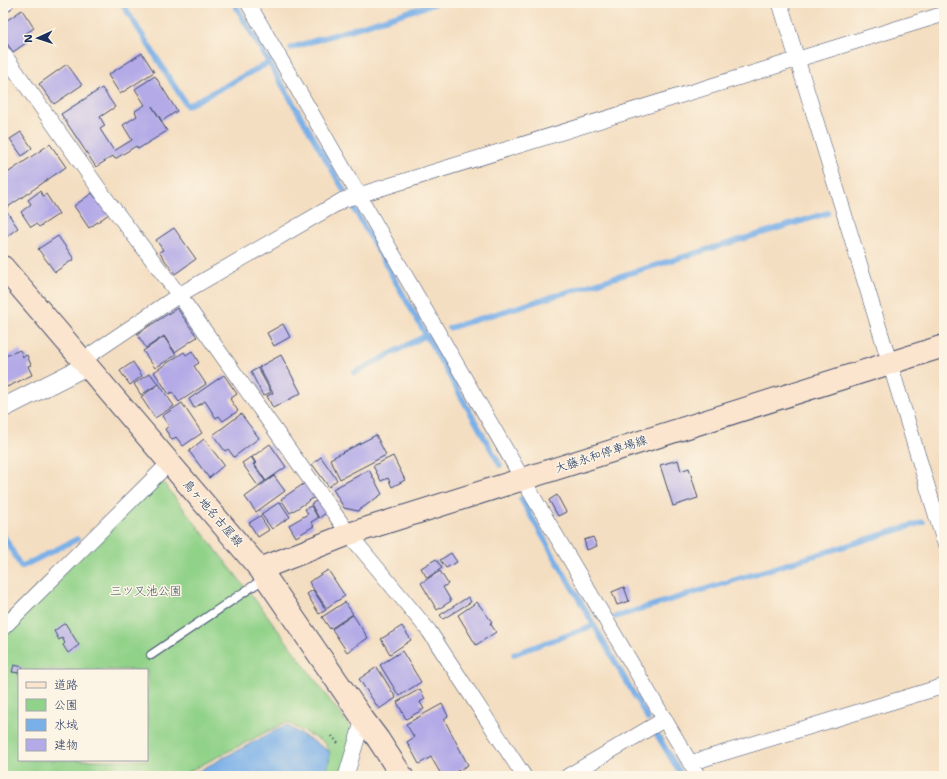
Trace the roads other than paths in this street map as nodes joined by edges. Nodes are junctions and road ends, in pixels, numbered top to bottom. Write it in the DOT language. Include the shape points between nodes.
graph roads {
  1 [pos="6,3"];
  2 [pos="248,3"];
  3 [pos="780,3"];
  4 [pos="3,6"];
  5 [pos="944,14"];
  6 [pos="3,54"];
  7 [pos="797,60"];
  8 [pos="358,194"];
  9 [pos="3,267"];
  10 [pos="179,295"];
  11 [pos="944,346"];
  12 [pos="890,362"];
  13 [pos="83,363"];
  14 [pos="3,408"];
  15 [pos="169,462"];
  16 [pos="522,478"];
  17 [pos="349,534"];
  18 [pos="944,541"];
  19 [pos="263,573"];
  20 [pos="3,628"];
  21 [pos="151,655"];
  22 [pos="944,686"];
  23 [pos="363,719"];
  24 [pos="665,719"];
  25 [pos="690,763"];
  26 [pos="346,776"];
  27 [pos="402,776"];
  28 [pos="524,776"];
  29 [pos="568,776"];
  30 [pos="698,776"];
  1 -- 4 [label="street"];
  2 -- 8 [label="street"];
  3 -- 7 [label="street"];
  5 -- 7 [label="street"];
  6 -- 10 [label="street" via="107,200"];
  7 -- 8 [label="street"];
  7 -- 12 [label="street"];
  8 -- 10 [label="street" via="343,200"];
  8 -- 16 [label="street"];
  9 -- 13 [label="main road, 鳥ヶ地名古屋線"];
  10 -- 13 [label="street"];
  10 -- 17 [label="street"];
  11 -- 12 [label="main road, 大藤永和停車場線"];
  12 -- 16 [label="main road, 大藤永和停車場線"];
  12 -- 18 [label="street"];
  13 -- 14 [label="street"];
  13 -- 15 [label="main road, 鳥ヶ地名古屋線"];
  15 -- 19 [label="main road, 鳥ヶ地名古屋線"];
  15 -- 20 [label="street"];
  16 -- 17 [label="main road, 大藤永和停車場線"];
  16 -- 24 [label="street"];
  17 -- 19 [label="main road, 大藤永和停車場線"];
  17 -- 28 [label="street" via="429,631"];
  19 -- 21 [label="lane"];
  19 -- 23 [label="main road, 鳥ヶ地名古屋線"];
  22 -- 25 [label="street"];
  23 -- 26 [label="street"];
  23 -- 27 [label="main road, 鳥ヶ地名古屋線"];
  24 -- 25 [label="street"];
  24 -- 29 [label="street"];
  25 -- 30 [label="street"];
}
